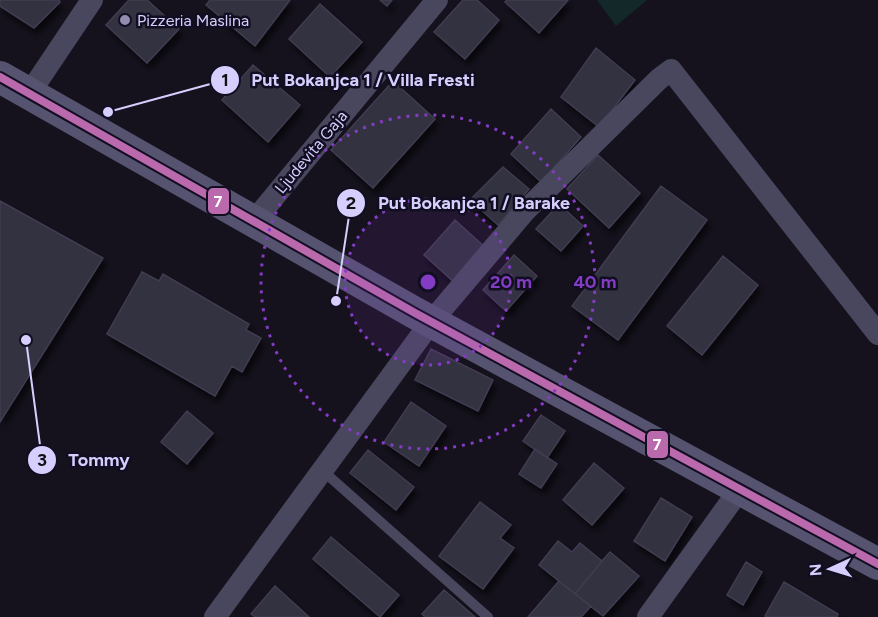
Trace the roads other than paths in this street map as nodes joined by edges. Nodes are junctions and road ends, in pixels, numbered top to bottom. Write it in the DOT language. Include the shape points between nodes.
graph roads {
  1 [pos="92,0"];
  2 [pos="437,0"];
  3 [pos="0,77"];
  4 [pos="29,94"];
  5 [pos="254,221"];
  6 [pos="431,322"];
  7 [pos="878,334"];
  8 [pos="323,471"];
  9 [pos="740,489"];
  10 [pos="878,564"];
  11 [pos="217,616"];
  12 [pos="489,617"];
  13 [pos="648,617"];
  1 -- 4 [label="street"];
  2 -- 5 [label="street, Ljudevita Gaja"];
  3 -- 4 [label="main road"];
  4 -- 5 [label="main road"];
  5 -- 6 [label="main road"];
  6 -- 7 [label="street" via="525,211 671,70"];
  6 -- 8 [label="street"];
  6 -- 9 [label="main road"];
  8 -- 11 [label="street"];
  8 -- 12 [label="lane"];
  9 -- 10 [label="main road"];
  9 -- 13 [label="street"];
}
